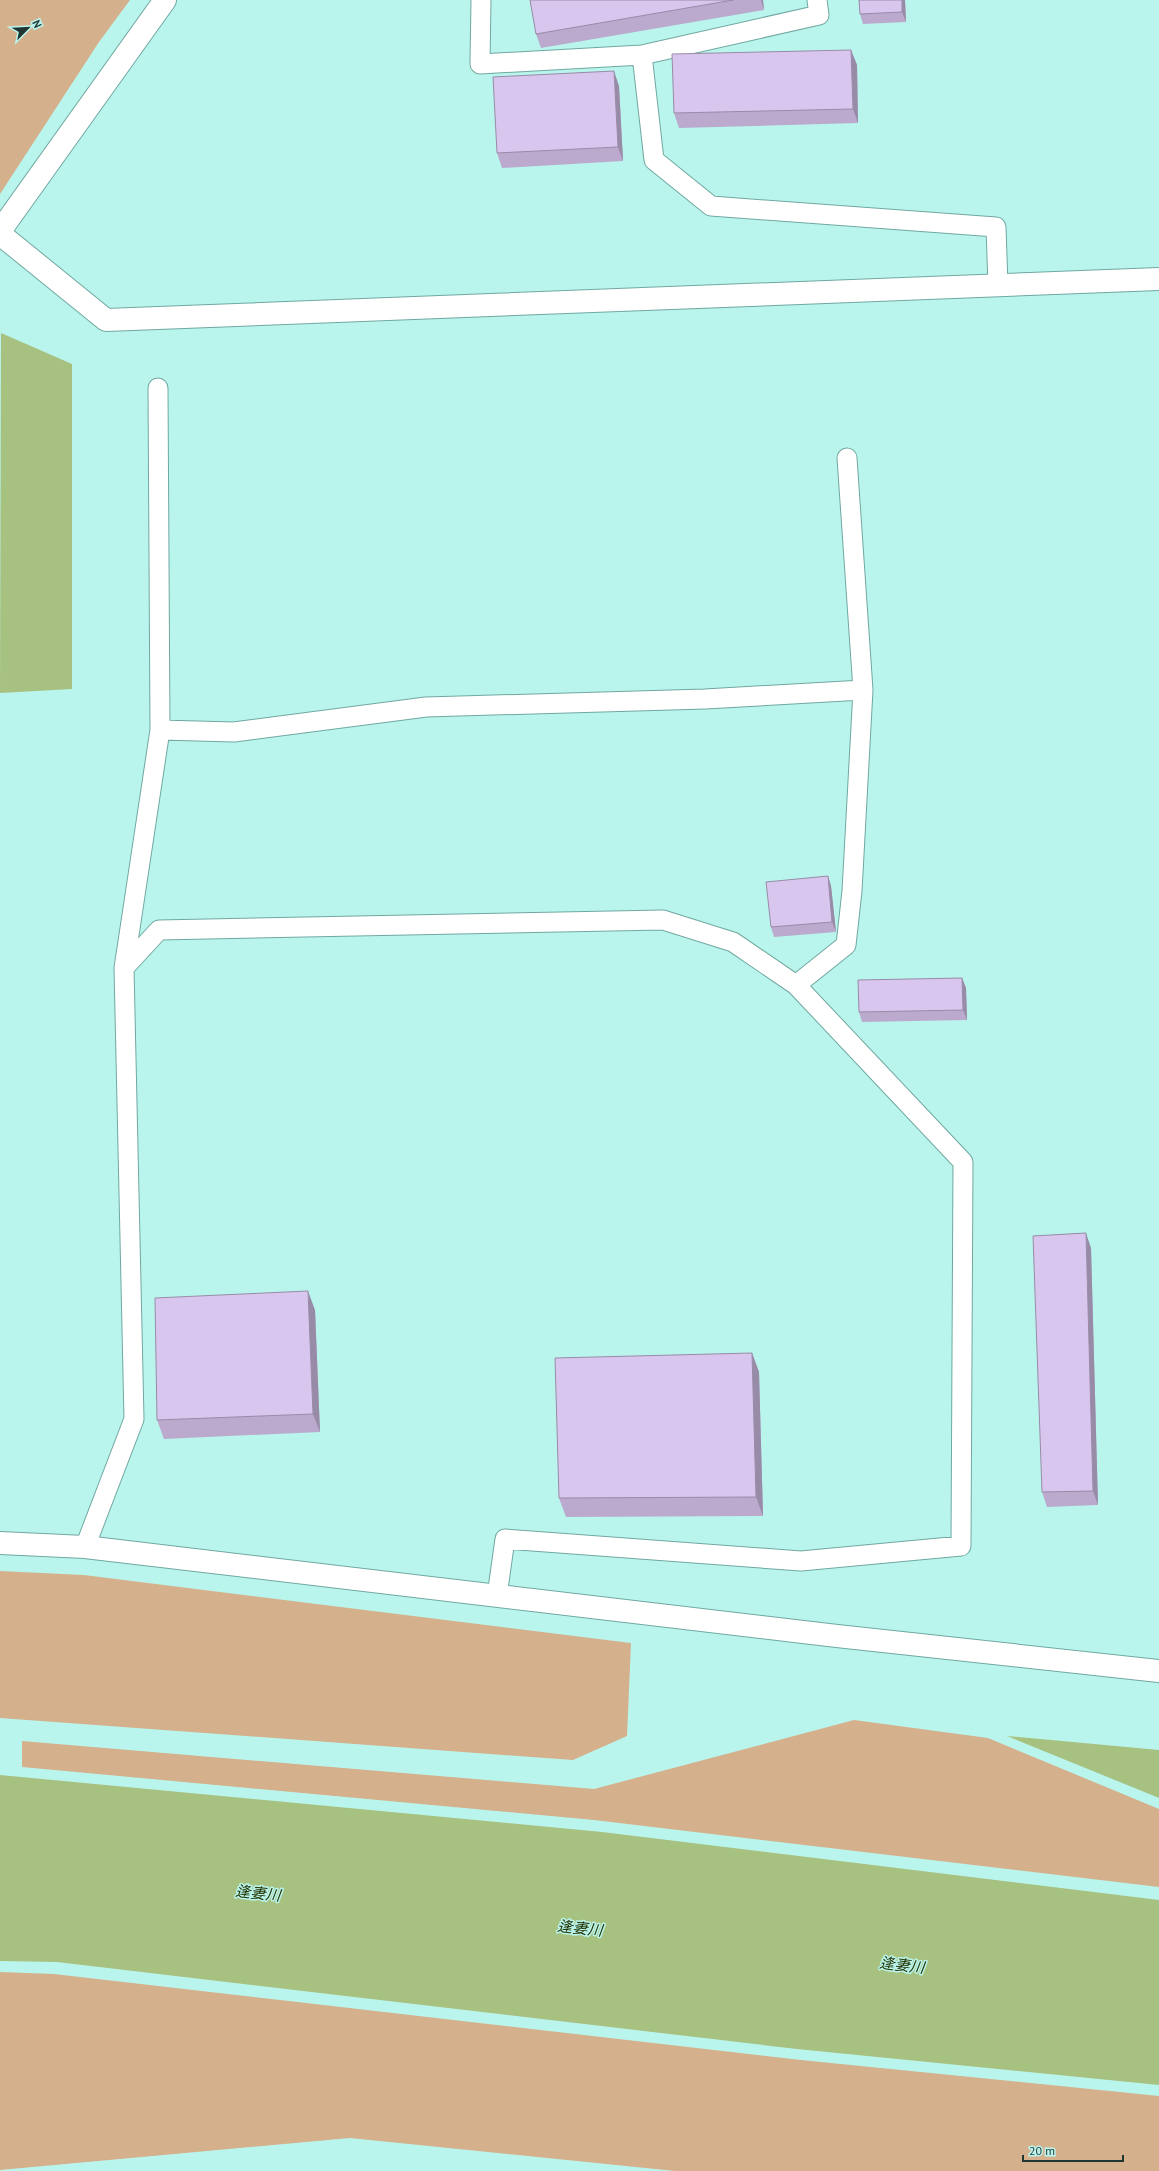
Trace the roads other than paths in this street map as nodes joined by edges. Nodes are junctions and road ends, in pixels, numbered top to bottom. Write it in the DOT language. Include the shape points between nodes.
graph roads {
  1 [pos="165,0"];
  2 [pos="480,0"];
  3 [pos="818,0"];
  4 [pos="642,55"];
  5 [pos="0,232"];
  6 [pos="1159,279"];
  7 [pos="998,286"];
  8 [pos="158,388"];
  9 [pos="847,458"];
  10 [pos="863,690"];
  11 [pos="160,730"];
  12 [pos="124,968"];
  13 [pos="796,985"];
  14 [pos="0,1543"];
  15 [pos="85,1547"];
  16 [pos="497,1596"];
  17 [pos="1159,1671"];
  1 -- 5 [label="street"];
  2 -- 4 [label="lane" via="480,64"];
  3 -- 4 [label="lane" via="819,15"];
  4 -- 7 [label="lane" via="654,160 711,206 996,227"];
  5 -- 7 [label="street" via="106,320"];
  6 -- 7 [label="street"];
  8 -- 11 [label="lane"];
  9 -- 10 [label="lane"];
  10 -- 11 [label="lane" via="705,699 426,706 234,732"];
  10 -- 13 [label="lane" via="852,891 846,945"];
  11 -- 12 [label="lane"];
  12 -- 13 [label="lane" via="159,930 663,920 733,942"];
  12 -- 15 [label="lane" via="134,1419"];
  13 -- 16 [label="lane" via="963,1162 961,1546 801,1561 505,1539"];
  14 -- 15 [label="street"];
  15 -- 16 [label="street"];
  16 -- 17 [label="street"];
}
